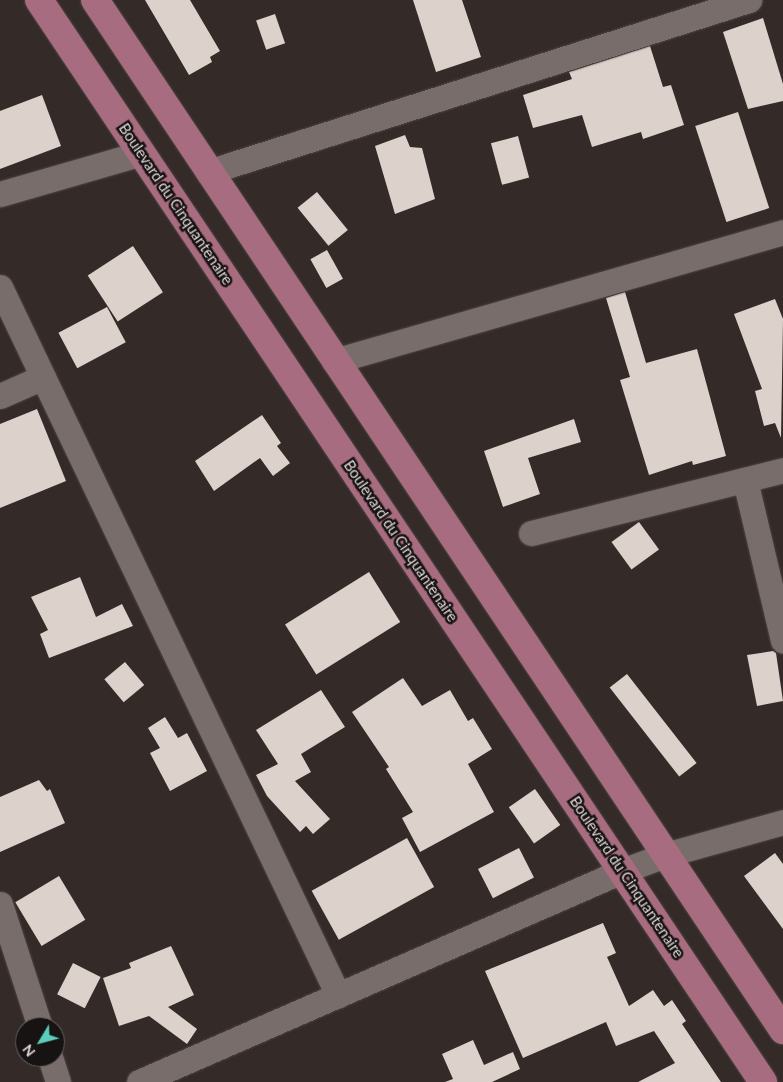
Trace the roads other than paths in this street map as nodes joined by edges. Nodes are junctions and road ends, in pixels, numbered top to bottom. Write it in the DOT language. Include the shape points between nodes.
graph roads {
  1 [pos="39,0"];
  2 [pos="95,0"];
  3 [pos="749,0"];
  4 [pos="142,153"];
  5 [pos="208,172"];
  6 [pos="0,194"];
  7 [pos="783,232"];
  8 [pos="0,287"];
  9 [pos="334,361"];
  10 [pos="43,377"];
  11 [pos="0,396"];
  12 [pos="783,470"];
  13 [pos="745,480"];
  14 [pos="531,533"];
  15 [pos="783,641"];
  16 [pos="783,822"];
  17 [pos="666,855"];
  18 [pos="622,871"];
  19 [pos="0,904"];
  20 [pos="338,995"];
  21 [pos="37,1017"];
  22 [pos="783,1030"];
  23 [pos="53,1067"];
  24 [pos="58,1082"];
  25 [pos="138,1082"];
  26 [pos="763,1082"];
  1 -- 4 [label="main road, Boulevard du Cinquantenaire"];
  2 -- 5 [label="main road"];
  3 -- 5 [label="street"];
  4 -- 6 [label="street"];
  4 -- 18 [label="main road, Boulevard du Cinquantenaire"];
  5 -- 9 [label="main road"];
  7 -- 9 [label="street"];
  8 -- 10 [label="street"];
  9 -- 17 [label="main road"];
  10 -- 11 [label="street"];
  10 -- 20 [label="street"];
  12 -- 13 [label="street"];
  13 -- 14 [label="street"];
  13 -- 15 [label="street"];
  16 -- 17 [label="street"];
  17 -- 18 [label="street"];
  17 -- 22 [label="main road"];
  18 -- 20 [label="street"];
  18 -- 26 [label="main road, Boulevard du Cinquantenaire"];
  19 -- 21 [label="street"];
  20 -- 25 [label="street"];
  23 -- 24 [label="street"];
}
